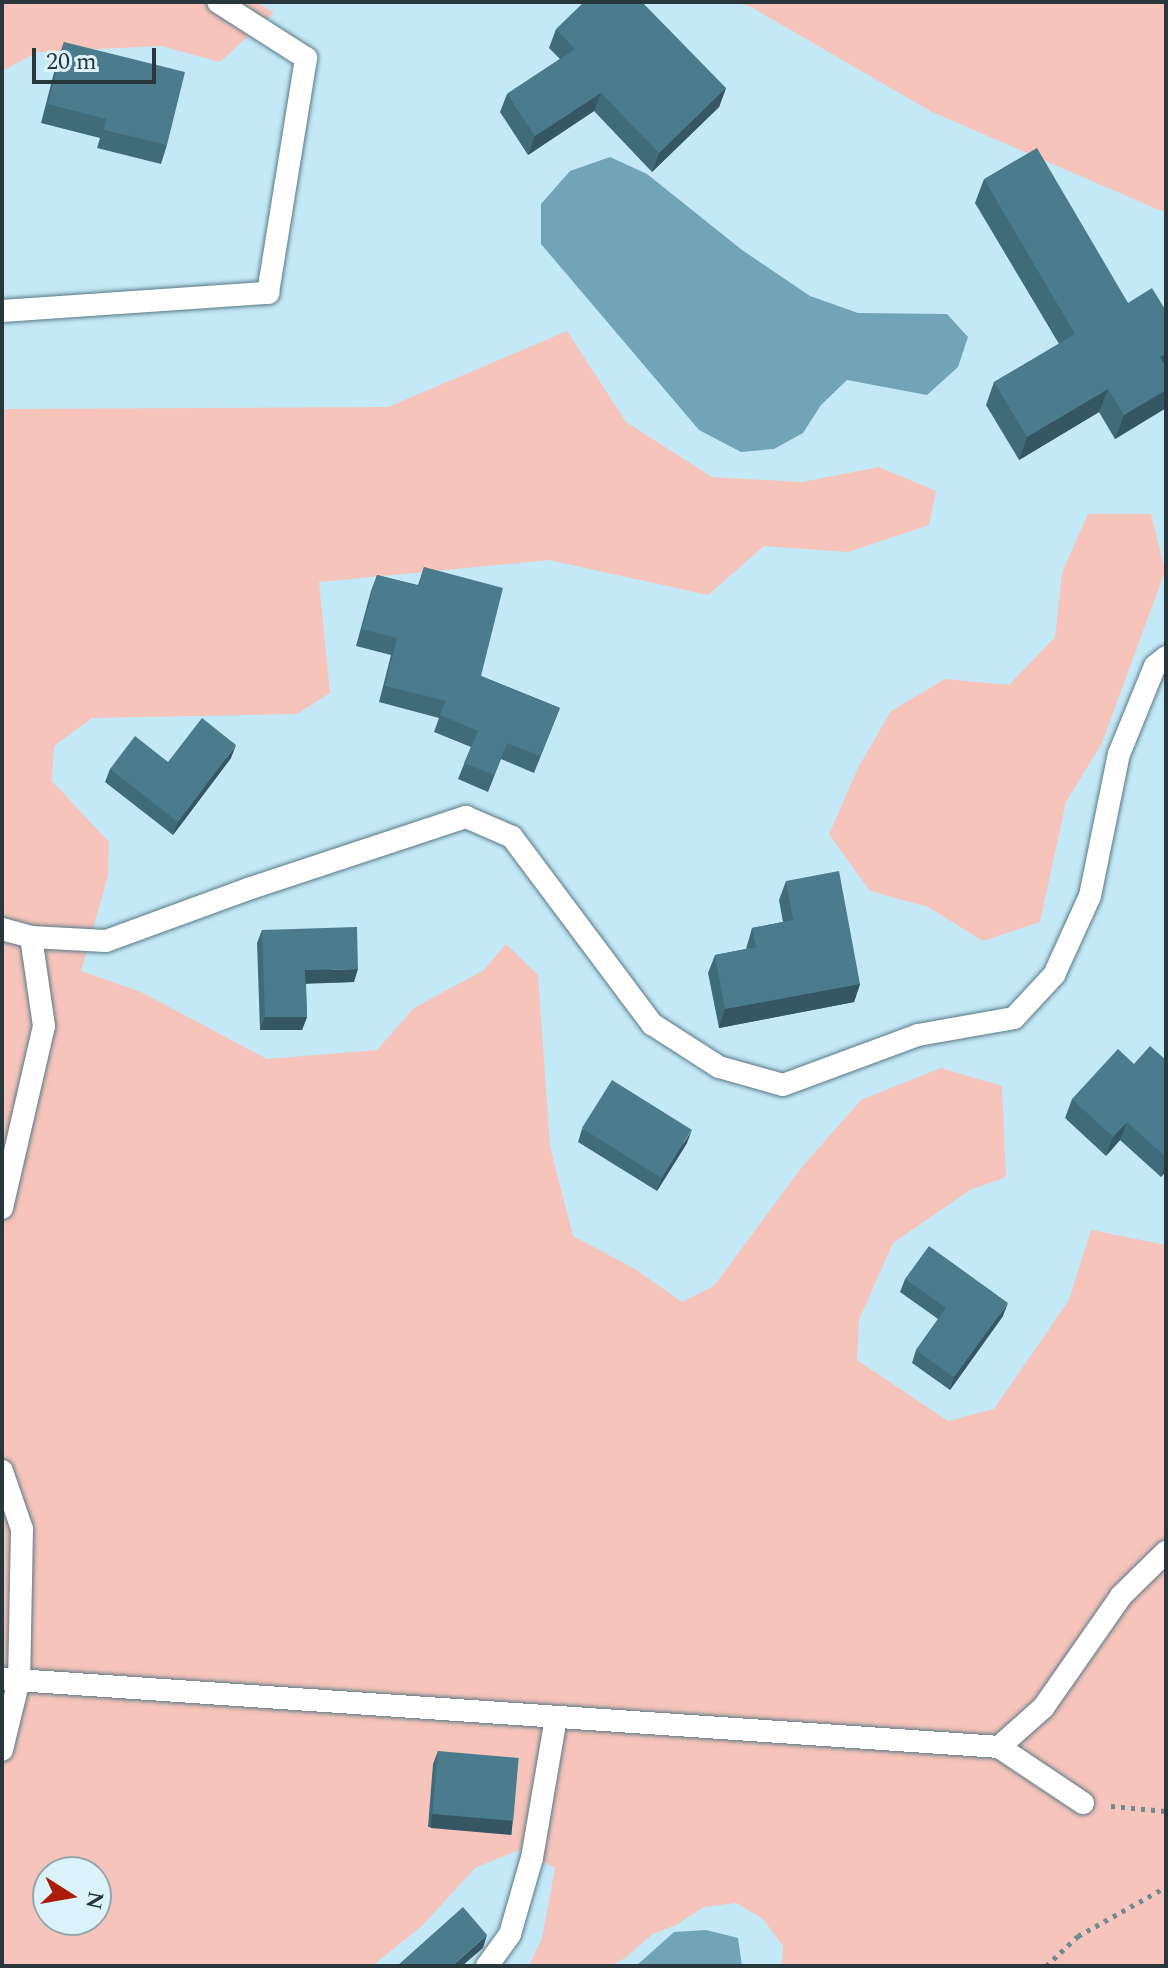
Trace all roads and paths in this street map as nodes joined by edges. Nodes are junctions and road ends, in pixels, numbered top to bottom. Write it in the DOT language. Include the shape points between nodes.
graph roads {
  1 [pos="218,2"];
  2 [pos="2,311"];
  3 [pos="1166,657"];
  4 [pos="2,929"];
  5 [pos="31,937"];
  6 [pos="2,1208"];
  7 [pos="2,1471"];
  8 [pos="1166,1552"];
  9 [pos="10,1680"];
  10 [pos="556,1717"];
  11 [pos="999,1747"];
  12 [pos="2,1750"];
  13 [pos="1083,1803"];
  14 [pos="1166,1811"];
  15 [pos="1166,1887"];
  16 [pos="487,1966"];
  17 [pos="1046,1966"];
  1 -- 2 [label="lane" via="306,58 268,293"];
  3 -- 5 [label="lane" via="1155,666 1119,754 1090,896 1054,975 1014,1018 918,1035 783,1085 719,1067 652,1024 512,837 466,817 106,941"];
  4 -- 5 [label="lane"];
  5 -- 6 [label="lane" via="44,1026"];
  7 -- 9 [label="lane" via="22,1529"];
  8 -- 11 [label="lane" via="1121,1596 1043,1708"];
  9 -- 10 [label="lane"];
  9 -- 12 [label="lane"];
  10 -- 11 [label="lane"];
  10 -- 16 [label="lane" via="528,1874 510,1934"];
  11 -- 13 [label="lane"];
  13 -- 14 [label="path"];
  15 -- 17 [label="path" via="1078,1936"];
}
